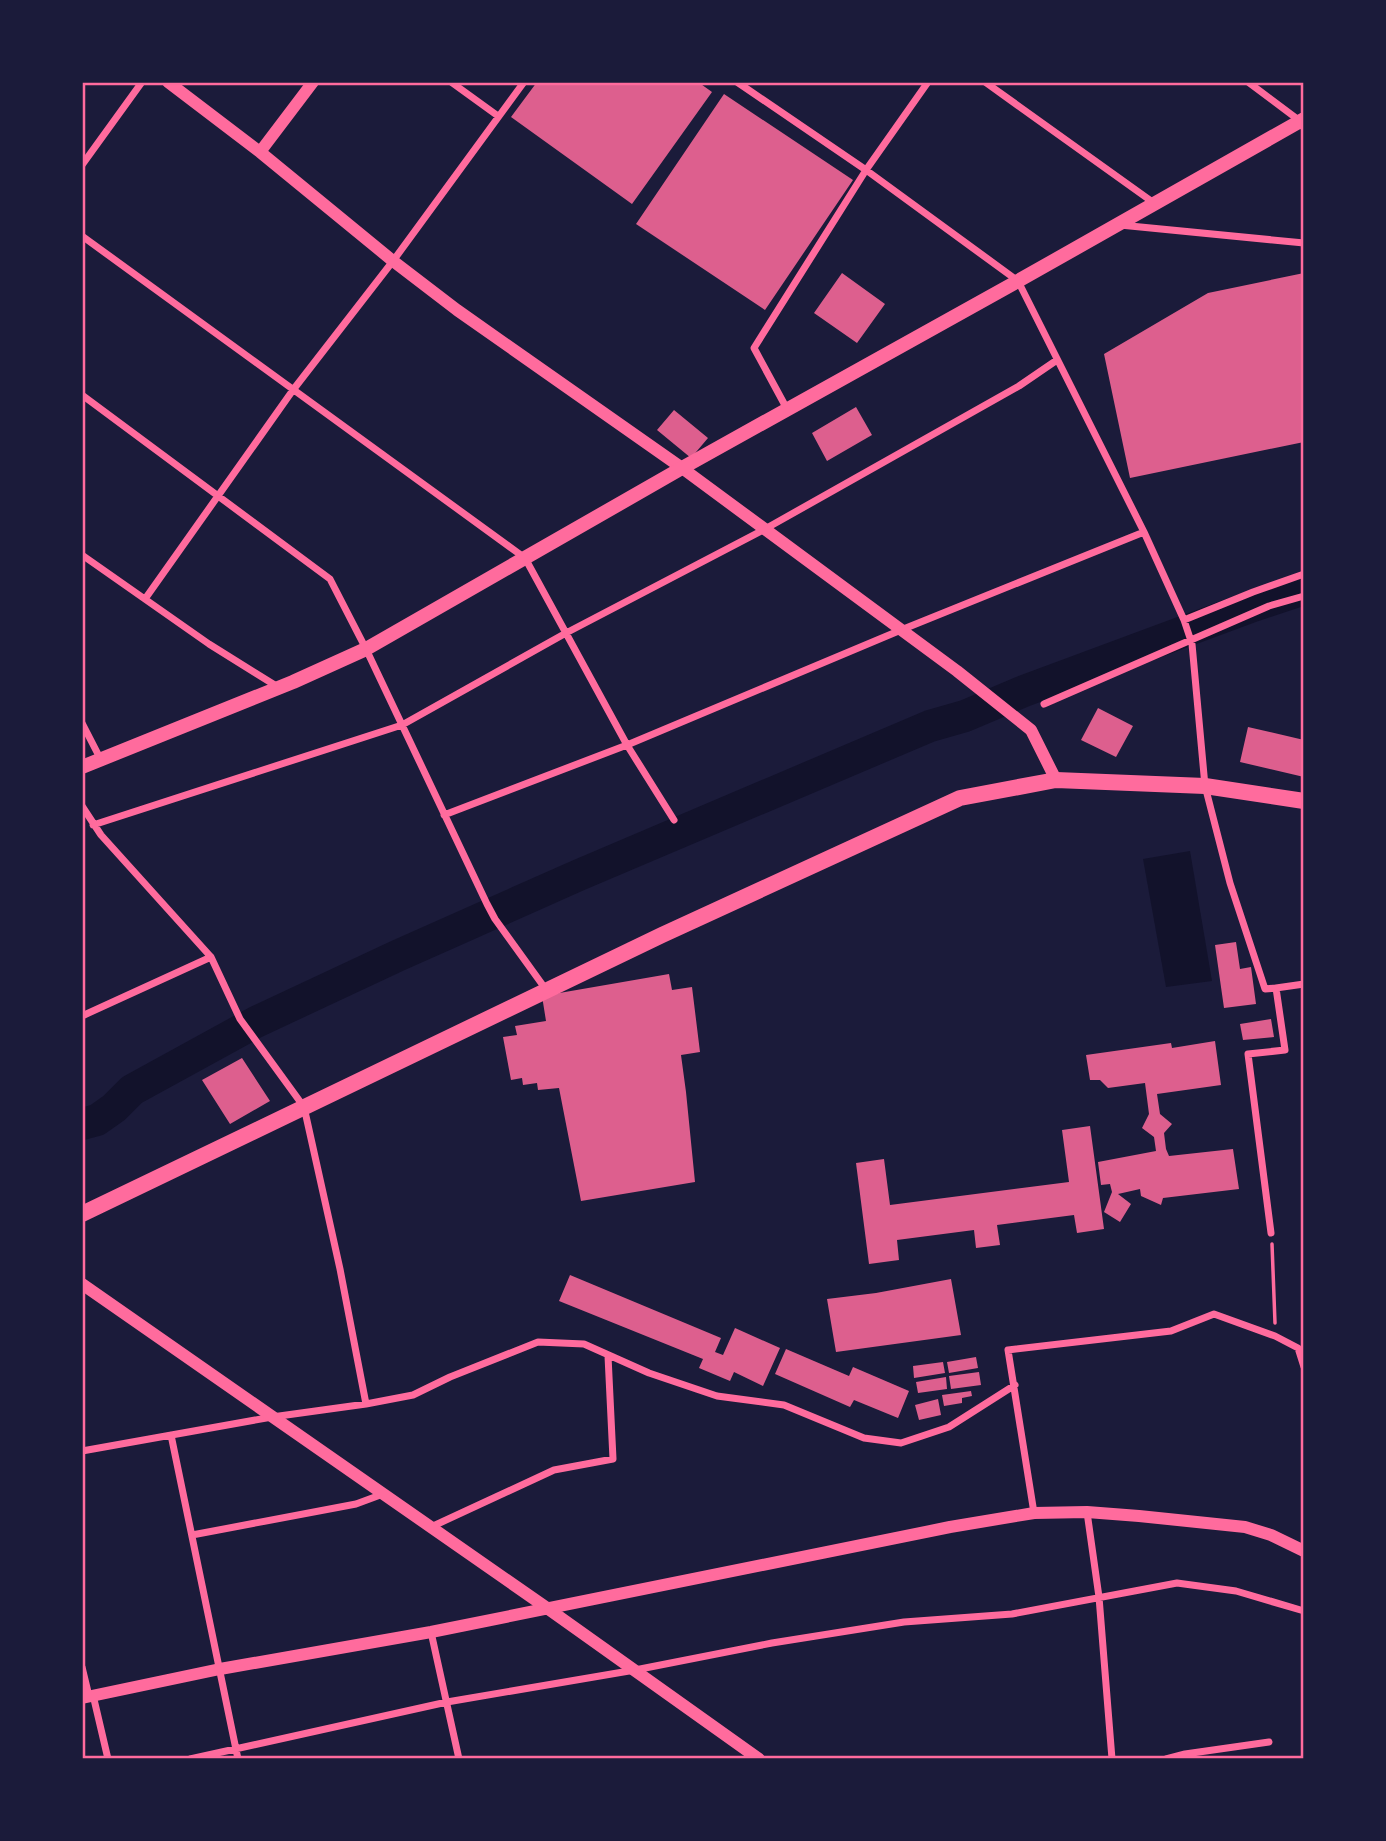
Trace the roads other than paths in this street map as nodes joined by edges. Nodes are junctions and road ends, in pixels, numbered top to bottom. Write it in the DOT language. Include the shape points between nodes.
graph roads {
  1 [pos="142,82"];
  2 [pos="168,82"];
  3 [pos="313,82"];
  4 [pos="451,82"];
  5 [pos="524,82"];
  6 [pos="737,82"];
  7 [pos="928,82"];
  8 [pos="985,82"];
  9 [pos="1248,82"];
  10 [pos="498,116"];
  11 [pos="1303,122"];
  12 [pos="260,152"];
  13 [pos="82,165"];
  14 [pos="866,170"];
  15 [pos="1155,203"];
  16 [pos="1117,225"];
  17 [pos="82,236"];
  18 [pos="1304,243"];
  19 [pos="393,261"];
  20 [pos="1018,281"];
  21 [pos="1057,360"];
  22 [pos="293,390"];
  23 [pos="82,395"];
  24 [pos="787,409"];
  25 [pos="682,468"];
  26 [pos="219,496"];
  27 [pos="765,529"];
  28 [pos="1144,532"];
  29 [pos="82,555"];
  30 [pos="525,558"];
  31 [pos="1304,574"];
  32 [pos="1304,596"];
  33 [pos="145,599"];
  34 [pos="1184,620"];
  35 [pos="901,630"];
  36 [pos="566,633"];
  37 [pos="1191,640"];
  38 [pos="366,649"];
  39 [pos="279,688"];
  40 [pos="1044,704"];
  41 [pos="82,723"];
  42 [pos="402,725"];
  43 [pos="627,745"];
  44 [pos="101,760"];
  45 [pos="82,767"];
  46 [pos="1056,780"];
  47 [pos="1205,786"];
  48 [pos="1304,802"];
  49 [pos="82,806"];
  50 [pos="444,815"];
  51 [pos="674,820"];
  52 [pos="93,825"];
  53 [pos="211,957"];
  54 [pos="1304,984"];
  55 [pos="1276,988"];
  56 [pos="547,991"];
  57 [pos="82,1016"];
  58 [pos="304,1107"];
  59 [pos="82,1214"];
  60 [pos="1271,1233"];
  61 [pos="82,1284"];
  62 [pos="1301,1350"];
  63 [pos="608,1356"];
  64 [pos="1304,1367"];
  65 [pos="1015,1385"];
  66 [pos="366,1404"];
  67 [pos="272,1417"];
  68 [pos="171,1435"];
  69 [pos="82,1451"];
  70 [pos="383,1494"];
  71 [pos="1087,1512"];
  72 [pos="1034,1513"];
  73 [pos="430,1527"];
  74 [pos="192,1535"];
  75 [pos="1304,1551"];
  76 [pos="1100,1597"];
  77 [pos="547,1608"];
  78 [pos="1304,1611"];
  79 [pos="431,1633"];
  80 [pos="82,1667"];
  81 [pos="220,1669"];
  82 [pos="635,1670"];
  83 [pos="88,1696"];
  84 [pos="447,1702"];
  85 [pos="1269,1742"];
  86 [pos="236,1748"];
  87 [pos="1186,1756"];
  88 [pos="108,1759"];
  89 [pos="190,1759"];
  90 [pos="238,1759"];
  91 [pos="459,1759"];
  92 [pos="759,1759"];
  93 [pos="1112,1759"];
  94 [pos="1166,1759"];
  1 -- 13 [label="street"];
  2 -- 12 [label="street"];
  3 -- 12 [label="street"];
  4 -- 10 [label="street"];
  5 -- 10 [label="street"];
  6 -- 14 [label="street"];
  7 -- 14 [label="street"];
  8 -- 15 [label="street"];
  9 -- 11 [label="street"];
  10 -- 19 [label="street"];
  11 -- 15 [label="main road"];
  12 -- 19 [label="street"];
  14 -- 20 [label="street"];
  14 -- 24 [label="street" via="754,348"];
  15 -- 16 [label="main road"];
  16 -- 18 [label="street"];
  16 -- 20 [label="main road"];
  17 -- 22 [label="street"];
  19 -- 22 [label="street"];
  19 -- 25 [label="street"];
  20 -- 21 [label="street"];
  20 -- 24 [label="main road"];
  21 -- 27 [label="street"];
  21 -- 28 [label="street"];
  22 -- 26 [label="street"];
  22 -- 30 [label="street"];
  23 -- 26 [label="street"];
  24 -- 25 [label="main road"];
  25 -- 27 [label="street"];
  25 -- 30 [label="main road"];
  26 -- 33 [label="street"];
  26 -- 38 [label="street" via="330,579"];
  27 -- 35 [label="street"];
  27 -- 36 [label="street"];
  28 -- 34 [label="street"];
  28 -- 35 [label="street"];
  29 -- 33 [label="street"];
  30 -- 36 [label="street"];
  30 -- 38 [label="main road"];
  31 -- 34 [label="street"];
  32 -- 37 [label="street"];
  33 -- 39 [label="street"];
  34 -- 37 [label="street"];
  35 -- 43 [label="street"];
  35 -- 46 [label="street" via="1031,730"];
  36 -- 42 [label="street"];
  36 -- 43 [label="street"];
  37 -- 40 [label="street"];
  37 -- 47 [label="street"];
  38 -- 39 [label="main road"];
  38 -- 42 [label="street"];
  39 -- 44 [label="main road"];
  41 -- 44 [label="street"];
  42 -- 50 [label="street"];
  42 -- 52 [label="street"];
  43 -- 50 [label="street"];
  43 -- 51 [label="street"];
  44 -- 45 [label="main road"];
  46 -- 47 [label="main road"];
  46 -- 56 [label="main road" via="960,798"];
  47 -- 48 [label="main road"];
  47 -- 55 [label="street" via="1230,883 1265,989"];
  49 -- 52 [label="street"];
  50 -- 56 [label="street" via="495,919"];
  52 -- 53 [label="street"];
  53 -- 57 [label="street"];
  53 -- 58 [label="street" via="240,1018"];
  54 -- 55 [label="street"];
  55 -- 60 [label="street" via="1285,1050 1248,1054"];
  56 -- 58 [label="main road"];
  58 -- 59 [label="main road"];
  58 -- 66 [label="street"];
  61 -- 67 [label="street"];
  62 -- 64 [label="street"];
  62 -- 65 [label="street" via="1213,1314 1171,1331 1008,1350"];
  63 -- 65 [label="street" via="717,1396 784,1405 864,1438 901,1443 949,1427"];
  63 -- 66 [label="street" via="584,1344 538,1342 413,1395"];
  63 -- 73 [label="street" via="612,1459 554,1470"];
  65 -- 72 [label="street"];
  66 -- 67 [label="street"];
  67 -- 68 [label="street"];
  67 -- 70 [label="street"];
  68 -- 69 [label="street"];
  68 -- 74 [label="street"];
  70 -- 73 [label="street"];
  70 -- 74 [label="street" via="356,1504"];
  71 -- 72 [label="street"];
  71 -- 75 [label="street" via="1245,1527"];
  71 -- 76 [label="street"];
  72 -- 77 [label="street"];
  73 -- 77 [label="street"];
  74 -- 81 [label="street"];
  76 -- 78 [label="street" via="1177,1583 1236,1591"];
  76 -- 82 [label="street" via="1012,1614 904,1622"];
  76 -- 93 [label="street"];
  77 -- 79 [label="street"];
  77 -- 82 [label="street"];
  79 -- 81 [label="street"];
  79 -- 84 [label="street"];
  80 -- 83 [label="street"];
  81 -- 83 [label="street"];
  81 -- 86 [label="street"];
  82 -- 84 [label="street"];
  82 -- 92 [label="street"];
  83 -- 88 [label="street"];
  84 -- 86 [label="street"];
  84 -- 91 [label="street"];
  85 -- 87 [label="street"];
  86 -- 89 [label="street"];
  86 -- 90 [label="street"];
  87 -- 94 [label="street"];
}
